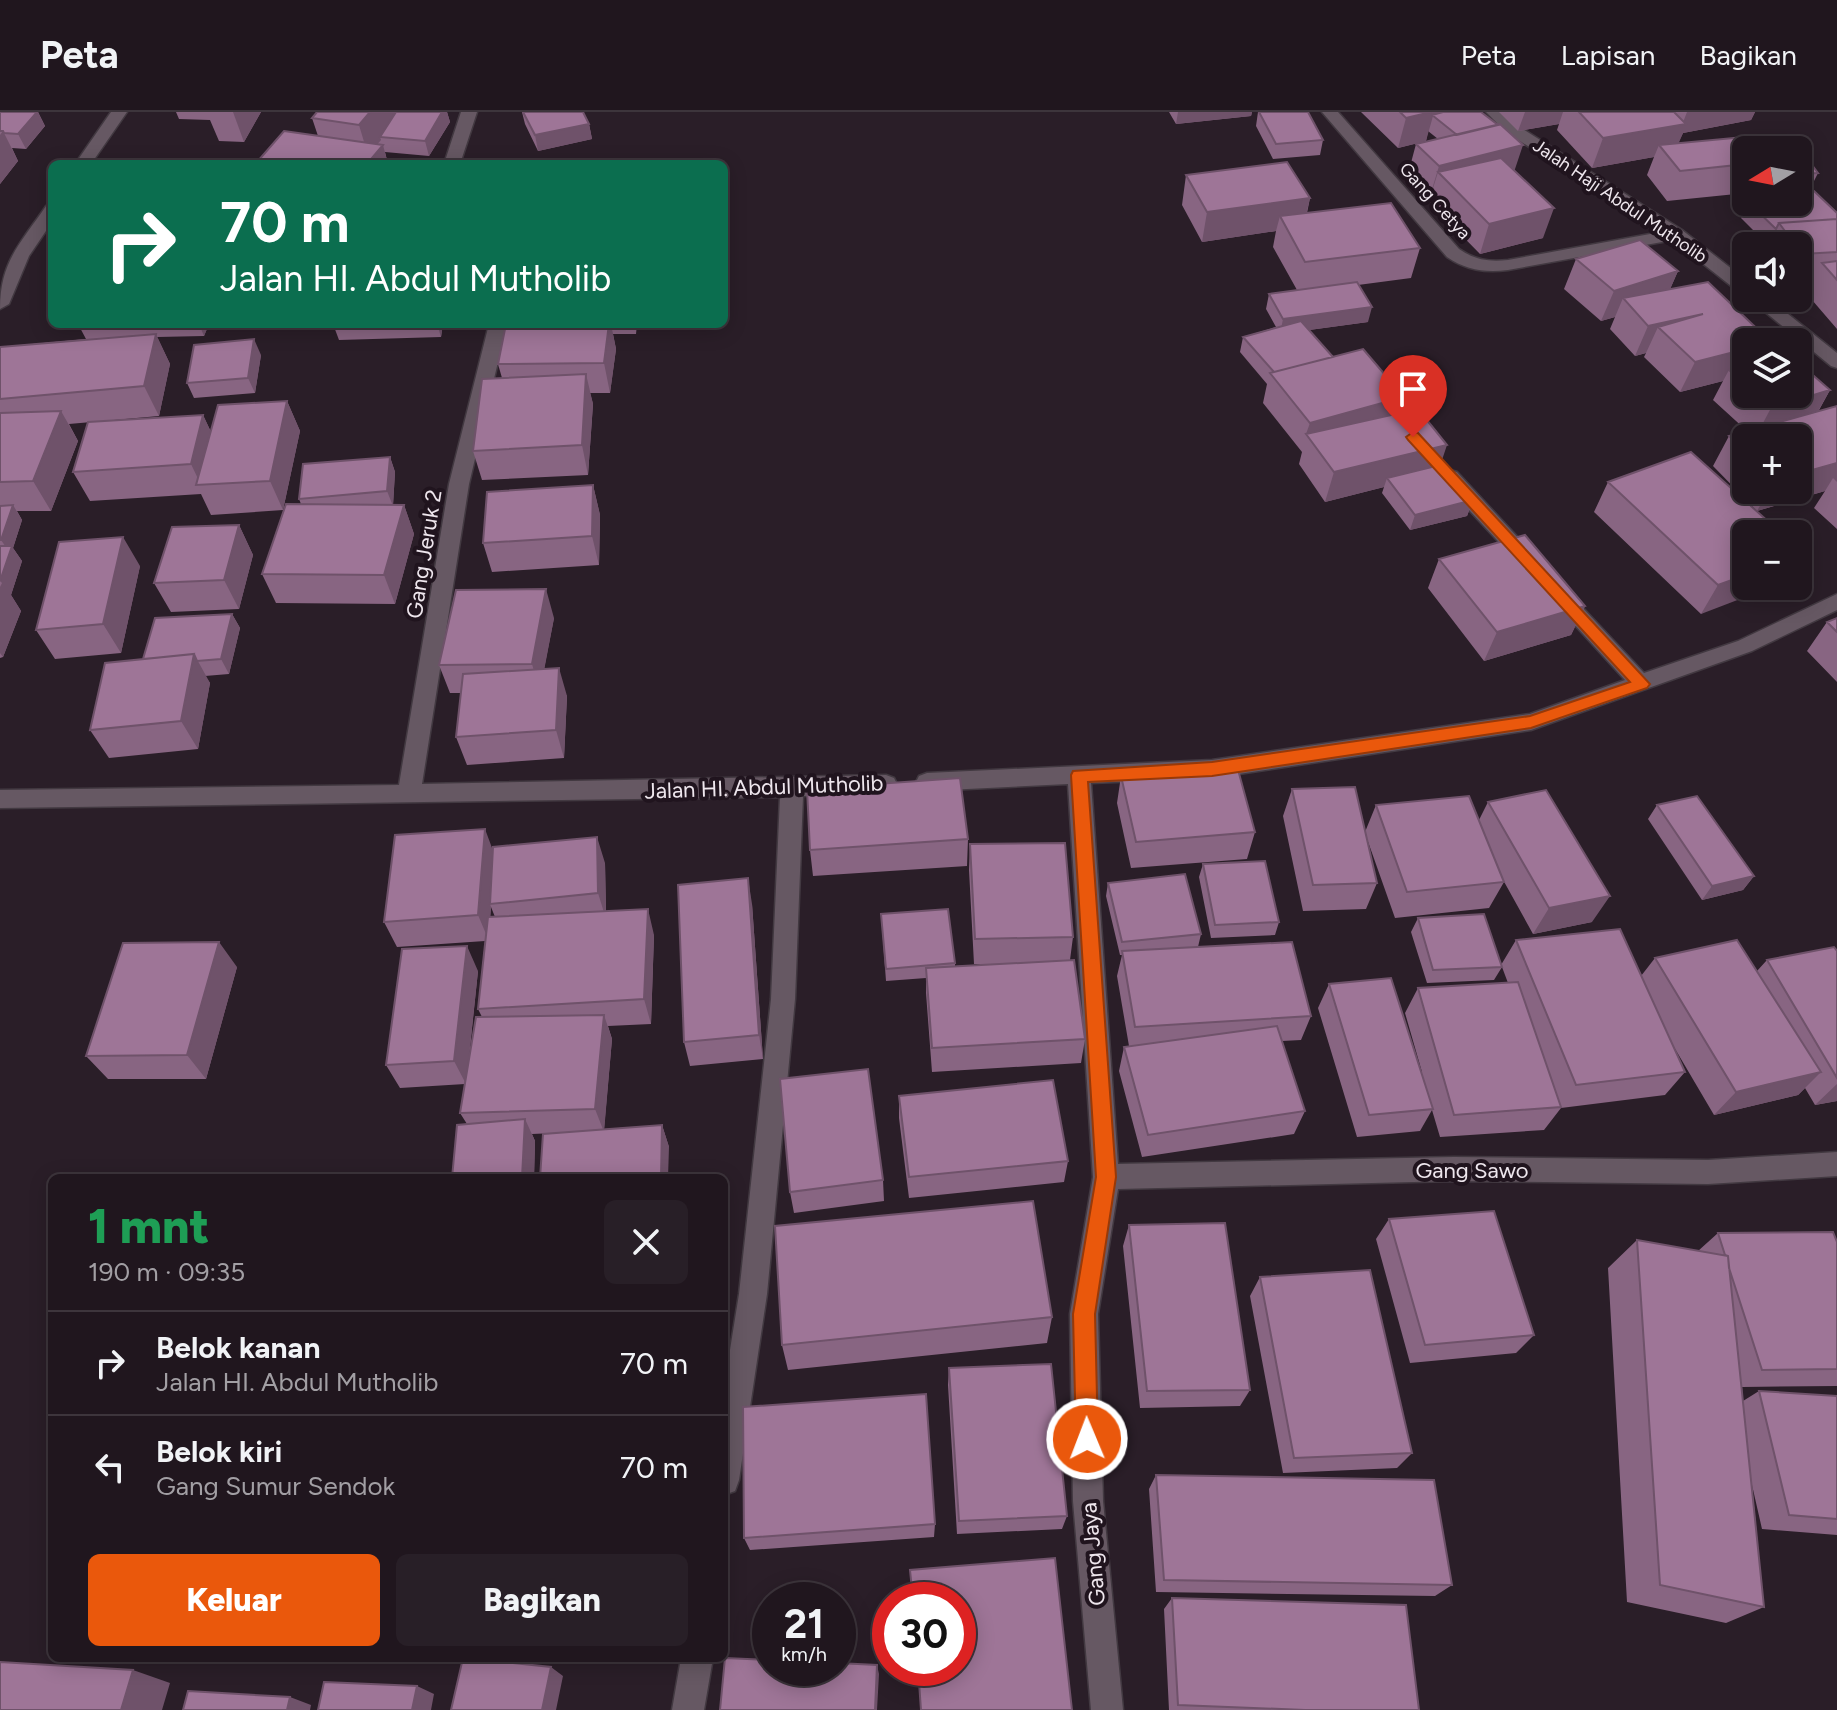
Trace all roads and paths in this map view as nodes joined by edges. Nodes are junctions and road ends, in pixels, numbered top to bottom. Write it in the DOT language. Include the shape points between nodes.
graph roads {
  1 [pos="119,112"];
  2 [pos="469,112"];
  3 [pos="1330,112"];
  4 [pos="1494,112"];
  5 [pos="86,160"];
  6 [pos="453,160"];
  7 [pos="48,216"];
  8 [pos="1676,234"];
  9 [pos="1732,278"];
  10 [pos="0,304"];
  11 [pos="1774,312"];
  12 [pos="497,328"];
  13 [pos="1837,362"];
  14 [pos="1434,459"];
  15 [pos="1837,601"];
  16 [pos="1641,684"];
  17 [pos="1079,775"];
  18 [pos="792,788"];
  19 [pos="409,795"];
  20 [pos="1,801"];
  21 [pos="1837,1164"];
  22 [pos="1106,1177"];
  23 [pos="728,1454"];
  24 [pos="696,1662"];
  25 [pos="688,1710"];
  26 [pos="1107,1710"];
  1 -- 5 [label="street"];
  2 -- 6 [label="street"];
  3 -- 8 [label="street, Gang Cetya" via="1467,263 1485,268 1508,265"];
  4 -- 8 [label="street, Jalah Haji Abdul Mutholib" via="1512,129"];
  7 -- 10 [label="street" via="20,256"];
  8 -- 9 [label="street, Jalah Haji Abdul Mutholib"];
  11 -- 13 [label="street"];
  12 -- 19 [label="street, Gang Jeruk 2" via="459,484"];
  14 -- 16 [label="street"];
  15 -- 16 [label="street, Jalan HI. Abdul Mutholib" via="1745,646"];
  16 -- 17 [label="street, Jalan HI. Abdul Mutholib" via="1531,722 1212,769"];
  17 -- 18 [label="street, Jalan HI. Abdul Mutholib"];
  17 -- 22 [label="street, Gang Jaya"];
  18 -- 19 [label="street, Jalan HI. Abdul Mutholib"];
  18 -- 23 [label="street" via="783,999 753,1294"];
  19 -- 20 [label="street, Jalan HI. Abdul Mutholib"];
  21 -- 22 [label="street, Gang Sawo" via="1708,1172 1454,1169"];
  22 -- 26 [label="street, Gang Jaya" via="1084,1314 1088,1501"];
  24 -- 25 [label="street"];
}
